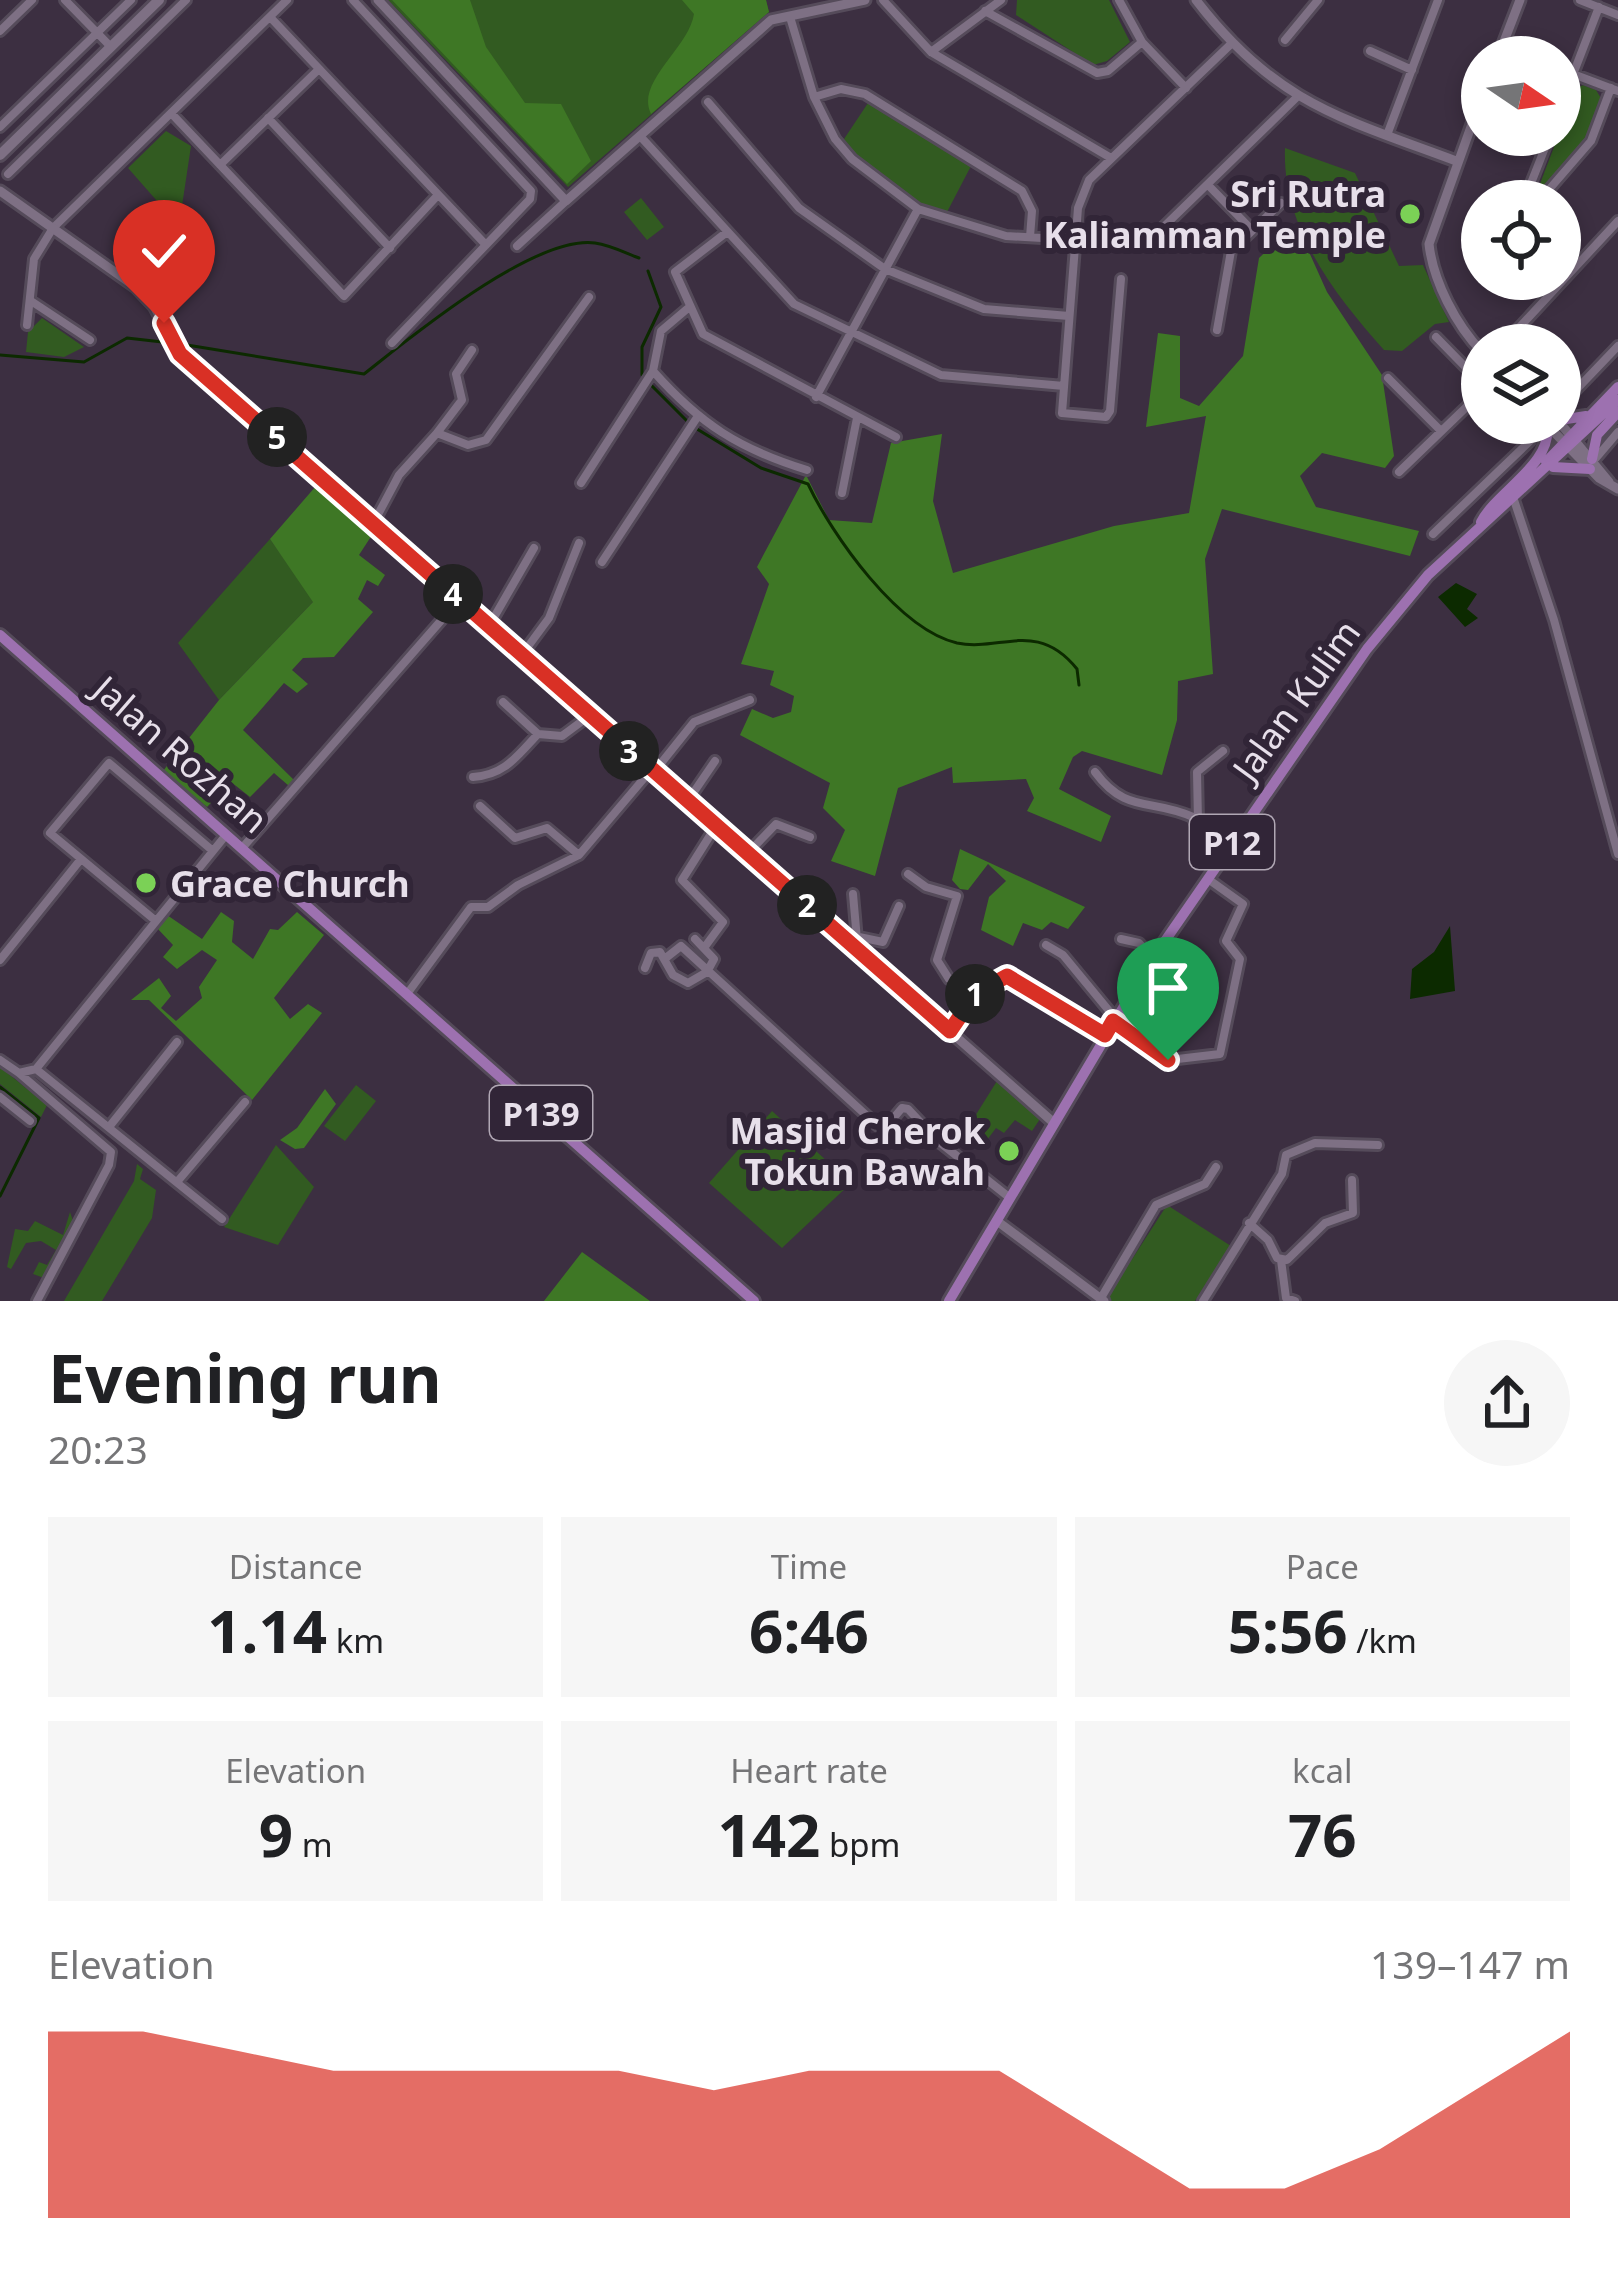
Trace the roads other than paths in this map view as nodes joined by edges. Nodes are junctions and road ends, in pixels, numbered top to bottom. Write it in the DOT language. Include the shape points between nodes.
graph roads {
  1 [pos="32,0"];
  2 [pos="65,0"];
  3 [pos="130,0"];
  4 [pos="159,0"];
  5 [pos="186,0"];
  6 [pos="287,0"];
  7 [pos="353,0"];
  8 [pos="377,0"];
  9 [pos="865,0"];
  10 [pos="884,0"];
  11 [pos="1000,0"];
  12 [pos="1119,0"];
  13 [pos="1196,0"];
  14 [pos="1318,0"];
  15 [pos="1438,0"];
  16 [pos="1520,0"];
  17 [pos="1580,0"];
  18 [pos="1599,8"];
  19 [pos="986,11"];
  20 [pos="1618,15"];
  21 [pos="270,17"];
  22 [pos="790,17"];
  23 [pos="0,31"];
  24 [pos="97,33"];
  25 [pos="1506,36"];
  26 [pos="1285,40"];
  27 [pos="1142,42"];
  28 [pos="1231,44"];
  29 [pos="111,47"];
  30 [pos="1370,51"];
  31 [pos="932,52"];
  32 [pos="1581,54"];
  33 [pos="319,69"];
  34 [pos="1412,70"];
  35 [pos="1581,77"];
  36 [pos="71,86"];
  37 [pos="1186,88"];
  38 [pos="1614,89"];
  39 [pos="814,97"];
  40 [pos="1296,98"];
  41 [pos="85,99"];
  42 [pos="708,102"];
  43 [pos="171,113"];
  44 [pos="268,118"];
  45 [pos="0,127"];
  46 [pos="1387,135"];
  47 [pos="640,136"];
  48 [pos="1461,148"];
  49 [pos="0,155"];
  50 [pos="1111,158"];
  51 [pos="1456,161"];
  52 [pos="220,165"];
  53 [pos="8,174"];
  54 [pos="1557,180"];
  55 [pos="1209,186"];
  56 [pos="0,191"];
  57 [pos="437,196"];
  58 [pos="566,201"];
  59 [pos="1281,203"];
  60 [pos="918,209"];
  61 [pos="1618,221"];
  62 [pos="53,227"];
  63 [pos="1252,230"];
  64 [pos="727,232"];
  65 [pos="1030,237"];
  66 [pos="1076,240"];
  67 [pos="486,245"];
  68 [pos="517,246"];
  69 [pos="389,248"];
  70 [pos="885,269"];
  71 [pos="1120,279"];
  72 [pos="589,297"];
  73 [pos="30,301"];
  74 [pos="687,309"];
  75 [pos="1070,316"];
  76 [pos="1523,324"];
  77 [pos="1461,325"];
  78 [pos="27,326"];
  79 [pos="1217,329"];
  80 [pos="850,334"];
  81 [pos="1436,337"];
  82 [pos="90,340"];
  83 [pos="392,343"];
  84 [pos="1618,346"];
  85 [pos="472,350"];
  86 [pos="1461,365"];
  87 [pos="653,371"];
  88 [pos="1388,378"];
  89 [pos="1581,385"];
  90 [pos="1064,386"];
  91 [pos="1618,387"];
  92 [pos="816,397"];
  93 [pos="1618,400"];
  94 [pos="1597,409"];
  95 [pos="1461,410"];
  96 [pos="1618,412"];
  97 [pos="696,418"];
  98 [pos="856,418"];
  99 [pos="1581,418"];
  100 [pos="1581,428"];
  101 [pos="1441,431"];
  102 [pos="1581,432"];
  103 [pos="1618,432"];
  104 [pos="436,434"];
  105 [pos="896,437"];
  106 [pos="1527,444"];
  107 [pos="1543,444"];
  108 [pos="1567,444"];
  109 [pos="1573,444"];
  110 [pos="1593,463"];
  111 [pos="807,470"];
  112 [pos="1541,470"];
  113 [pos="1399,472"];
  114 [pos="581,482"];
  115 [pos="1613,486"];
  116 [pos="842,493"];
  117 [pos="1513,497"];
  118 [pos="374,522"];
  119 [pos="1477,530"];
  120 [pos="1433,534"];
  121 [pos="579,543"];
  122 [pos="534,548"];
  123 [pos="602,562"];
  124 [pos="459,600"];
  125 [pos="489,626"];
  126 [pos="0,635"];
  127 [pos="521,656"];
  128 [pos="750,700"];
  129 [pos="502,702"];
  130 [pos="589,716"];
  131 [pos="538,734"];
  132 [pos="1223,752"];
  133 [pos="715,760"];
  134 [pos="652,772"];
  135 [pos="1095,772"];
  136 [pos="472,777"];
  137 [pos="687,802"];
  138 [pos="480,806"];
  139 [pos="1198,824"];
  140 [pos="716,826"];
  141 [pos="227,833"];
  142 [pos="810,837"];
  143 [pos="244,847"];
  144 [pos="213,851"];
  145 [pos="747,854"];
  146 [pos="1618,854"];
  147 [pos="579,855"];
  148 [pos="1222,857"];
  149 [pos="82,859"];
  150 [pos="908,874"];
  151 [pos="1207,878"];
  152 [pos="853,894"];
  153 [pos="899,906"];
  154 [pos="156,921"];
  155 [pos="695,939"];
  156 [pos="1121,939"];
  157 [pos="856,942"];
  158 [pos="1046,946"];
  159 [pos="704,948"];
  160 [pos="667,957"];
  161 [pos="1153,958"];
  162 [pos="0,960"];
  163 [pos="645,968"];
  164 [pos="707,972"];
  165 [pos="976,993"];
  166 [pos="407,994"];
  167 [pos="1114,1019"];
  168 [pos="950,1031"];
  169 [pos="1105,1035"];
  170 [pos="177,1042"];
  171 [pos="0,1060"];
  172 [pos="36,1069"];
  173 [pos="19,1072"];
  174 [pos="0,1097"];
  175 [pos="245,1102"];
  176 [pos="31,1121"];
  177 [pos="1054,1123"];
  178 [pos="109,1127"];
  179 [pos="1378,1145"];
  180 [pos="1216,1168"];
  181 [pos="1352,1180"];
  182 [pos="178,1182"];
  183 [pos="1010,1198"];
  184 [pos="222,1219"];
  185 [pos="997,1221"];
  186 [pos="1249,1222"];
  187 [pos="1281,1260"];
  188 [pos="1103,1300"];
  189 [pos="1289,1300"];
  190 [pos="37,1301"];
  191 [pos="754,1301"];
  192 [pos="949,1301"];
  193 [pos="1203,1301"];
  1 -- 23 [label="street"];
  2 -- 24 [label="street"];
  3 -- 24 [label="street"];
  4 -- 29 [label="main road"];
  5 -- 41 [label="street"];
  6 -- 21 [label="street"];
  7 -- 67 [label="street" via="531,190"];
  8 -- 58 [label="street"];
  9 -- 22 [label="street"];
  10 -- 31 [label="street"];
  11 -- 19 [label="street"];
  12 -- 27 [label="street"];
  13 -- 28 [label="street"];
  14 -- 26 [label="street"];
  15 -- 34 [label="street"];
  16 -- 25 [label="street"];
  17 -- 18 [label="street"];
  18 -- 20 [label="street"];
  18 -- 32 [label="street"];
  19 -- 27 [label="street" via="1097,73"];
  19 -- 31 [label="street"];
  21 -- 33 [label="street"];
  21 -- 43 [label="street"];
  22 -- 39 [label="street"];
  22 -- 47 [label="street" via="771,20"];
  24 -- 29 [label="street"];
  24 -- 45 [label="street"];
  27 -- 37 [label="street"];
  28 -- 37 [label="street"];
  28 -- 40 [label="street"];
  29 -- 36 [label="main road"];
  30 -- 34 [label="street"];
  31 -- 50 [label="street"];
  33 -- 44 [label="street"];
  33 -- 57 [label="street"];
  34 -- 46 [label="street"];
  35 -- 38 [label="street"];
  36 -- 41 [label="street"];
  36 -- 49 [label="main road"];
  37 -- 50 [label="street"];
  38 -- 54 [label="street" via="1591,140"];
  39 -- 60 [label="street" via="852,159"];
  39 -- 65 [label="street" via="842,89 865,94 1022,191 1032,211"];
  40 -- 46 [label="street"];
  40 -- 55 [label="street"];
  41 -- 53 [label="street"];
  42 -- 70 [label="street" via="799,208"];
  43 -- 52 [label="street"];
  43 -- 62 [label="street"];
  44 -- 52 [label="street"];
  44 -- 69 [label="street"];
  46 -- 51 [label="street"];
  47 -- 58 [label="street"];
  47 -- 64 [label="street"];
  48 -- 51 [label="street"];
  50 -- 66 [label="street" via="1088,180"];
  51 -- 77 [label="street" via="1432,227 1431,260"];
  52 -- 69 [label="street" via="344,296"];
  55 -- 63 [label="street"];
  55 -- 66 [label="street" via="1146,244"];
  56 -- 62 [label="street"];
  57 -- 67 [label="street"];
  57 -- 69 [label="street"];
  58 -- 68 [label="street"];
  59 -- 63 [label="street"];
  60 -- 65 [label="street"];
  60 -- 70 [label="street"];
  61 -- 76 [label="street"];
  62 -- 73 [label="street" via="36,250"];
  62 -- 118 [label="street" via="146,296 180,354"];
  63 -- 79 [label="street" via="1231,251"];
  64 -- 74 [label="street" via="675,272"];
  64 -- 80 [label="street" via="794,304"];
  65 -- 66 [label="street"];
  66 -- 75 [label="street"];
  67 -- 83 [label="street"];
  70 -- 75 [label="street" via="985,309"];
  70 -- 80 [label="street"];
  71 -- 90 [label="street" via="1110,411 1062,413"];
  72 -- 104 [label="street" via="485,440 468,445"];
  73 -- 78 [label="street"];
  73 -- 82 [label="street"];
  74 -- 87 [label="street" via="661,332"];
  74 -- 92 [label="street" via="703,334"];
  75 -- 90 [label="street"];
  80 -- 90 [label="street" via="940,376"];
  80 -- 92 [label="street"];
  81 -- 86 [label="street"];
  84 -- 89 [label="street"];
  85 -- 104 [label="street" via="456,374 464,396"];
  87 -- 97 [label="street"];
  87 -- 114 [label="street"];
  88 -- 101 [label="street"];
  91 -- 94 [label="main road, Jalan Kulim / P12"];
  92 -- 98 [label="street"];
  93 -- 102 [label="main road, Jalan Kulim / P12"];
  94 -- 99 [label="main road"];
  94 -- 100 [label="main road, Jalan Kulim / P12"];
  95 -- 101 [label="street"];
  96 -- 110 [label="main road" via="1597,435"];
  97 -- 111 [label="street" via="761,456"];
  97 -- 123 [label="street"];
  98 -- 105 [label="street"];
  98 -- 116 [label="street"];
  101 -- 113 [label="street"];
  103 -- 110 [label="street"];
  104 -- 118 [label="street" via="399,475"];
  106 -- 120 [label="street"];
  107 -- 119 [label="main road"];
  108 -- 112 [label="main road, Jalan Kulim / P12"];
  109 -- 110 [label="street"];
  110 -- 112 [label="main road"];
  110 -- 115 [label="street"];
  112 -- 117 [label="main road, Jalan Kulim / P12"];
  117 -- 119 [label="main road, Jalan Kulim / P12"];
  117 -- 146 [label="street"];
  118 -- 124 [label="street"];
  119 -- 148 [label="main road, Jalan Kulim / P12" via="1367,649"];
  121 -- 127 [label="street" via="549,618"];
  122 -- 125 [label="street"];
  124 -- 125 [label="street"];
  124 -- 143 [label="street"];
  125 -- 127 [label="street"];
  126 -- 141 [label="main road, Jalan Rozhan / P139"];
  127 -- 130 [label="street"];
  128 -- 134 [label="street" via="686,728"];
  129 -- 131 [label="street"];
  130 -- 131 [label="street" via="562,736"];
  130 -- 134 [label="street"];
  131 -- 136 [label="street" via="515,761"];
  132 -- 139 [label="street" via="1197,772"];
  133 -- 137 [label="street"];
  134 -- 137 [label="street"];
  134 -- 147 [label="street"];
  135 -- 139 [label="street" via="1113,796 1163,804"];
  137 -- 140 [label="street"];
  138 -- 147 [label="street" via="515,838 547,828"];
  139 -- 148 [label="street" via="1200,839"];
  140 -- 145 [label="street"];
  140 -- 159 [label="street" via="682,880 723,922"];
  141 -- 143 [label="main road, Jalan Rozhan / P139"];
  141 -- 144 [label="street"];
  142 -- 145 [label="street" via="776,824"];
  143 -- 166 [label="main road, Jalan Rozhan / P139"];
  144 -- 149 [label="street, Jalan Rozhan" via="109,763 50,833"];
  144 -- 154 [label="street"];
  145 -- 157 [label="street"];
  147 -- 166 [label="street" via="488,908 471,907"];
  148 -- 151 [label="main road, Jalan Kulim / P12"];
  149 -- 154 [label="street"];
  149 -- 162 [label="street"];
  150 -- 165 [label="street" via="957,896 938,960 949,979"];
  151 -- 161 [label="main road, Jalan Kulim / P12"];
  151 -- 167 [label="street" via="1243,904 1226,940 1240,959 1220,1054 1168,1060"];
  152 -- 157 [label="street"];
  153 -- 157 [label="street" via="883,942"];
  154 -- 172 [label="street"];
  155 -- 159 [label="street"];
  156 -- 161 [label="street"];
  157 -- 168 [label="street"];
  158 -- 167 [label="street" via="1064,956"];
  159 -- 164 [label="street" via="714,959"];
  160 -- 163 [label="street" via="654,951"];
  160 -- 164 [label="street" via="678,945"];
  160 -- 164 [label="street" via="684,982"];
  161 -- 167 [label="main road, Jalan Kulim / P12"];
  164 -- 183 [label="street" via="878,1126 908,1109"];
  165 -- 168 [label="street"];
  165 -- 169 [label="street" via="1007,976"];
  166 -- 191 [label="main road, Jalan Rozhan / P139"];
  167 -- 169 [label="main road, Jalan Kulim / P12"];
  168 -- 177 [label="street"];
  169 -- 177 [label="main road, Jalan Kulim / P12"];
  170 -- 178 [label="street"];
  171 -- 173 [label="street"];
  172 -- 173 [label="street"];
  172 -- 178 [label="street"];
  173 -- 190 [label="street" via="111,1152"];
  174 -- 176 [label="street"];
  175 -- 182 [label="street"];
  177 -- 183 [label="main road, Jalan Kulim / P12"];
  178 -- 182 [label="street"];
  179 -- 186 [label="street" via="1315,1143 1286,1155"];
  180 -- 188 [label="street" via="1205,1184 1156,1205"];
  181 -- 187 [label="street" via="1353,1213 1325,1223"];
  182 -- 184 [label="street"];
  183 -- 185 [label="main road, Jalan Kulim / P12"];
  185 -- 188 [label="street"];
  185 -- 192 [label="main road, Jalan Kulim / P12"];
  186 -- 187 [label="street"];
  186 -- 193 [label="street"];
  187 -- 189 [label="street"];
}
